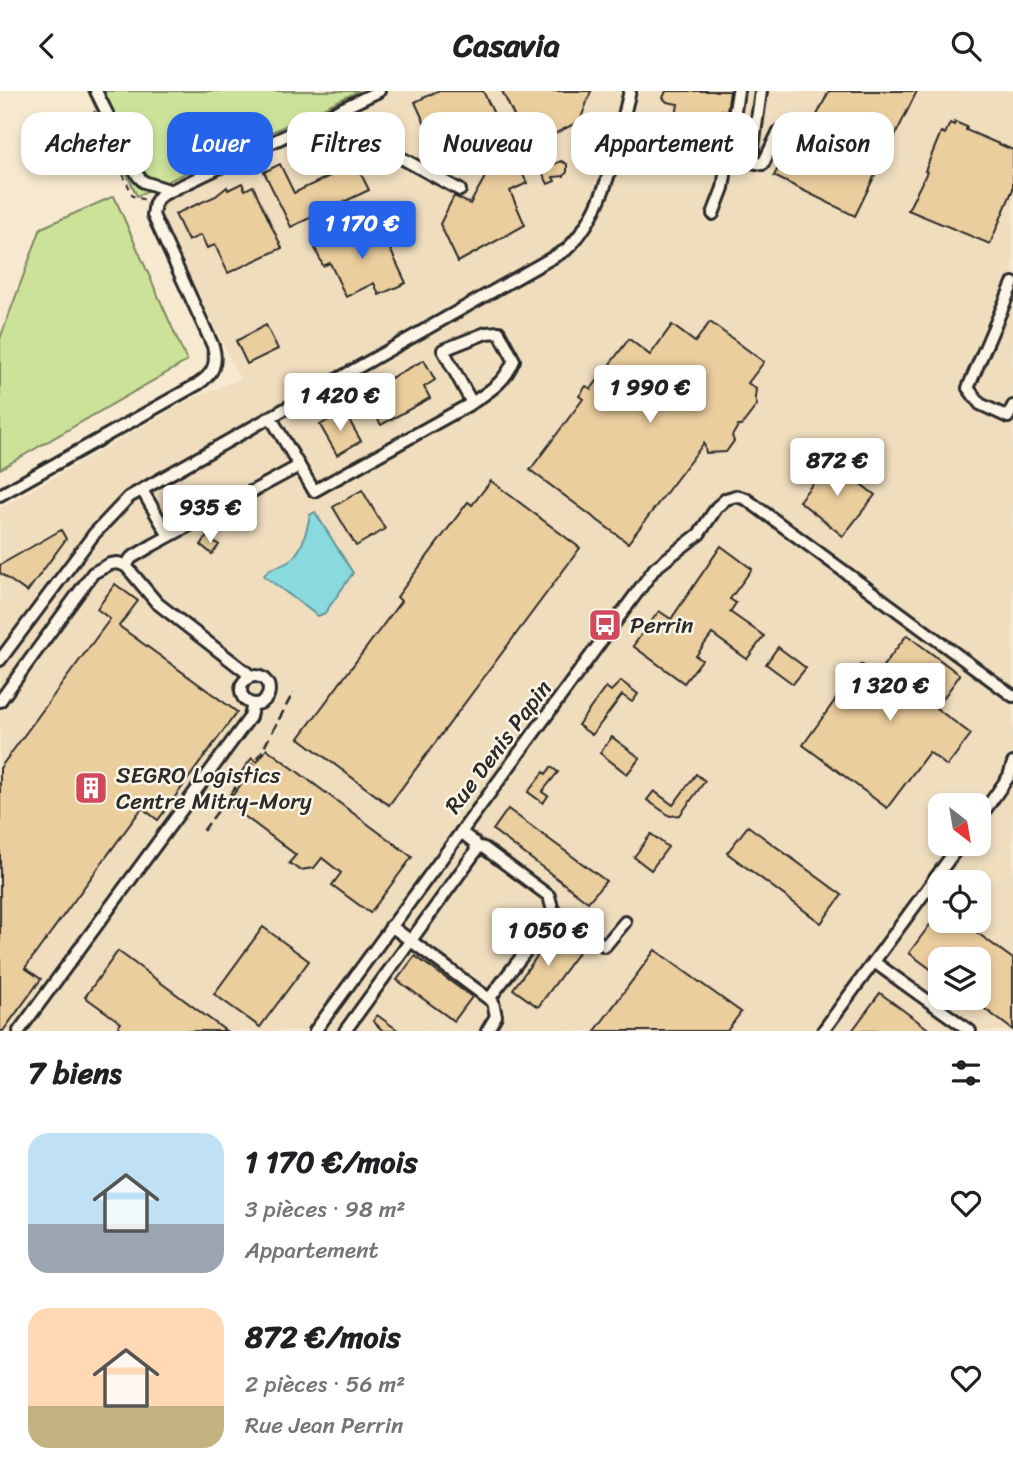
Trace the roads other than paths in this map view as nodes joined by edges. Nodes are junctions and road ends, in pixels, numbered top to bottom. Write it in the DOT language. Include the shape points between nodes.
graph roads {
  1 [pos="96,91"];
  2 [pos="379,91"];
  3 [pos="630,91"];
  4 [pos="738,91"];
  5 [pos="761,91"];
  6 [pos="335,112"];
  7 [pos="287,135"];
  8 [pos="772,145"];
  9 [pos="405,160"];
  10 [pos="460,190"];
  11 [pos="169,191"];
  12 [pos="713,214"];
  13 [pos="1013,283"];
  14 [pos="472,403"];
  15 [pos="1012,414"];
  16 [pos="271,418"];
  17 [pos="299,466"];
  18 [pos="142,490"];
  19 [pos="0,495"];
  20 [pos="169,536"];
  21 [pos="126,566"];
  22 [pos="0,660"];
  23 [pos="251,676"];
  24 [pos="1013,696"];
  25 [pos="0,701"];
  26 [pos="253,704"];
  27 [pos="1013,763"];
  28 [pos="991,802"];
  29 [pos="461,832"];
  30 [pos="476,846"];
  31 [pos="951,856"];
  32 [pos="553,911"];
  33 [pos="625,922"];
  34 [pos="391,926"];
  35 [pos="411,942"];
  36 [pos="874,962"];
  37 [pos="489,999"];
  38 [pos="19,1031"];
  39 [pos="315,1031"];
  40 [pos="345,1031"];
  41 [pos="486,1031"];
  42 [pos="822,1031"];
  43 [pos="970,1031"];
  1 -- 11 [label="street" via="138,176 144,183"];
  2 -- 6 [label="street"];
  3 -- 16 [label="street" via="600,197 585,227 566,250"];
  4 -- 12 [label="street" via="723,188"];
  5 -- 8 [label="street" via="751,162 762,164"];
  7 -- 11 [label="street"];
  9 -- 10 [label="street"];
  11 -- 19 [label="street" via="155,203 152,215 213,346 216,362 212,371 198,384"];
  13 -- 15 [label="street" via="968,388 980,404"];
  14 -- 14 [label="street" via="508,375 514,359 499,332 443,350"];
  14 -- 17 [label="street" via="314,491"];
  16 -- 17 [label="street"];
  16 -- 18 [label="street"];
  17 -- 20 [label="street"];
  18 -- 20 [label="street"];
  18 -- 22 [label="street" via="93,534"];
  20 -- 21 [label="street" via="131,558"];
  21 -- 23 [label="street" via="158,603"];
  21 -- 25 [label="street" via="110,564 93,573"];
  23 -- 26 [label="street" via="241,684 240,693"];
  23 -- 26 [label="street" via="263,678 269,691 265,699"];
  24 -- 29 [label="street, Rue Denis Papin" via="736,496 726,499 699,534 655,568"];
  26 -- 38 [label="street" via="250,717"];
  27 -- 28 [label="street"];
  29 -- 30 [label="street"];
  29 -- 34 [label="street, Rue Denis Papin"];
  30 -- 32 [label="street" via="549,896"];
  30 -- 35 [label="street"];
  31 -- 36 [label="street"];
  32 -- 33 [label="street" via="605,946"];
  32 -- 37 [label="street"];
  34 -- 35 [label="street"];
  34 -- 39 [label="street, Rue Denis Papin"];
  35 -- 37 [label="street"];
  35 -- 40 [label="street"];
  36 -- 42 [label="street"];
  36 -- 43 [label="street"];
  37 -- 41 [label="street" via="496,1016"];
}
